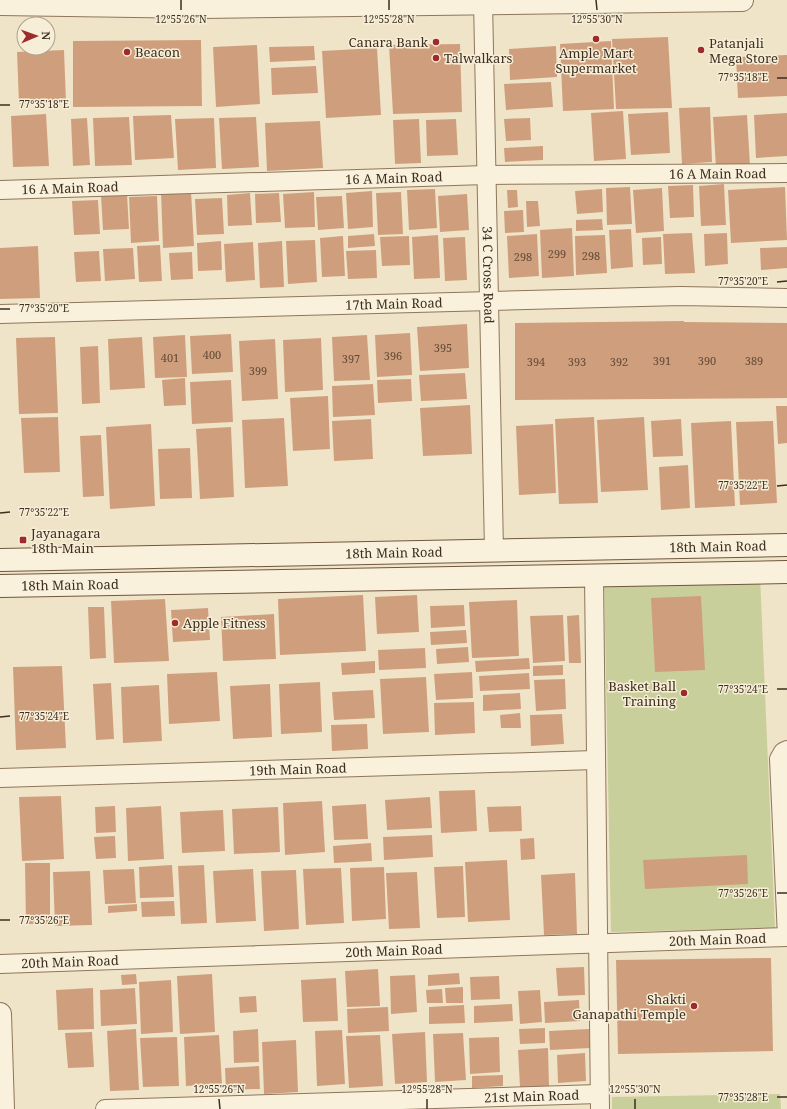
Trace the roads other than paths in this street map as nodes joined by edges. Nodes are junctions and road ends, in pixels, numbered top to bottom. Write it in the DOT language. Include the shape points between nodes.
graph roads {
  1 [pos="742,0"];
  2 [pos="624,1"];
  3 [pos="483,2"];
  4 [pos="0,4"];
  5 [pos="202,4"];
  6 [pos="787,172"];
  7 [pos="486,175"];
  8 [pos="0,190"];
  9 [pos="787,298"];
  10 [pos="489,300"];
  11 [pos="0,314"];
  12 [pos="787,545"];
  13 [pos="494,551"];
  14 [pos="0,560"];
  15 [pos="787,572"];
  16 [pos="594,576"];
  17 [pos="0,586"];
  18 [pos="787,750"];
  19 [pos="595,760"];
  20 [pos="0,778"];
  21 [pos="787,937"];
  22 [pos="598,943"];
  23 [pos="0,964"];
  24 [pos="0,1014"];
  25 [pos="600,1102"];
  26 [pos="3,1109"];
  27 [pos="105,1109"];
  1 -- 2 [label="main road"];
  2 -- 3 [label="main road"];
  3 -- 5 [label="main road"];
  3 -- 7 [label="street, 34 C Cross Road"];
  4 -- 5 [label="main road"];
  6 -- 7 [label="street, 16 A Main Road"];
  7 -- 8 [label="street, 16 A Main Road"];
  7 -- 10 [label="street, 34 C Cross Road"];
  9 -- 10 [label="street, 17th Main Road" via="680,296"];
  10 -- 11 [label="street, 17th Main Road"];
  10 -- 13 [label="street, 34 C Cross Road"];
  12 -- 13 [label="main road, 18th Main Road"];
  13 -- 14 [label="main road, 18th Main Road"];
  15 -- 16 [label="main road, 18th Main Road"];
  16 -- 17 [label="main road, 18th Main Road"];
  16 -- 19 [label="street"];
  18 -- 21 [label="street" via="779,760"];
  19 -- 20 [label="street, 19th Main Road"];
  19 -- 22 [label="street"];
  21 -- 22 [label="street, 20th Main Road"];
  22 -- 23 [label="street, 20th Main Road"];
  22 -- 25 [label="street"];
  24 -- 26 [label="main road"];
  25 -- 27 [label="street, 21st Main Road"];
}
